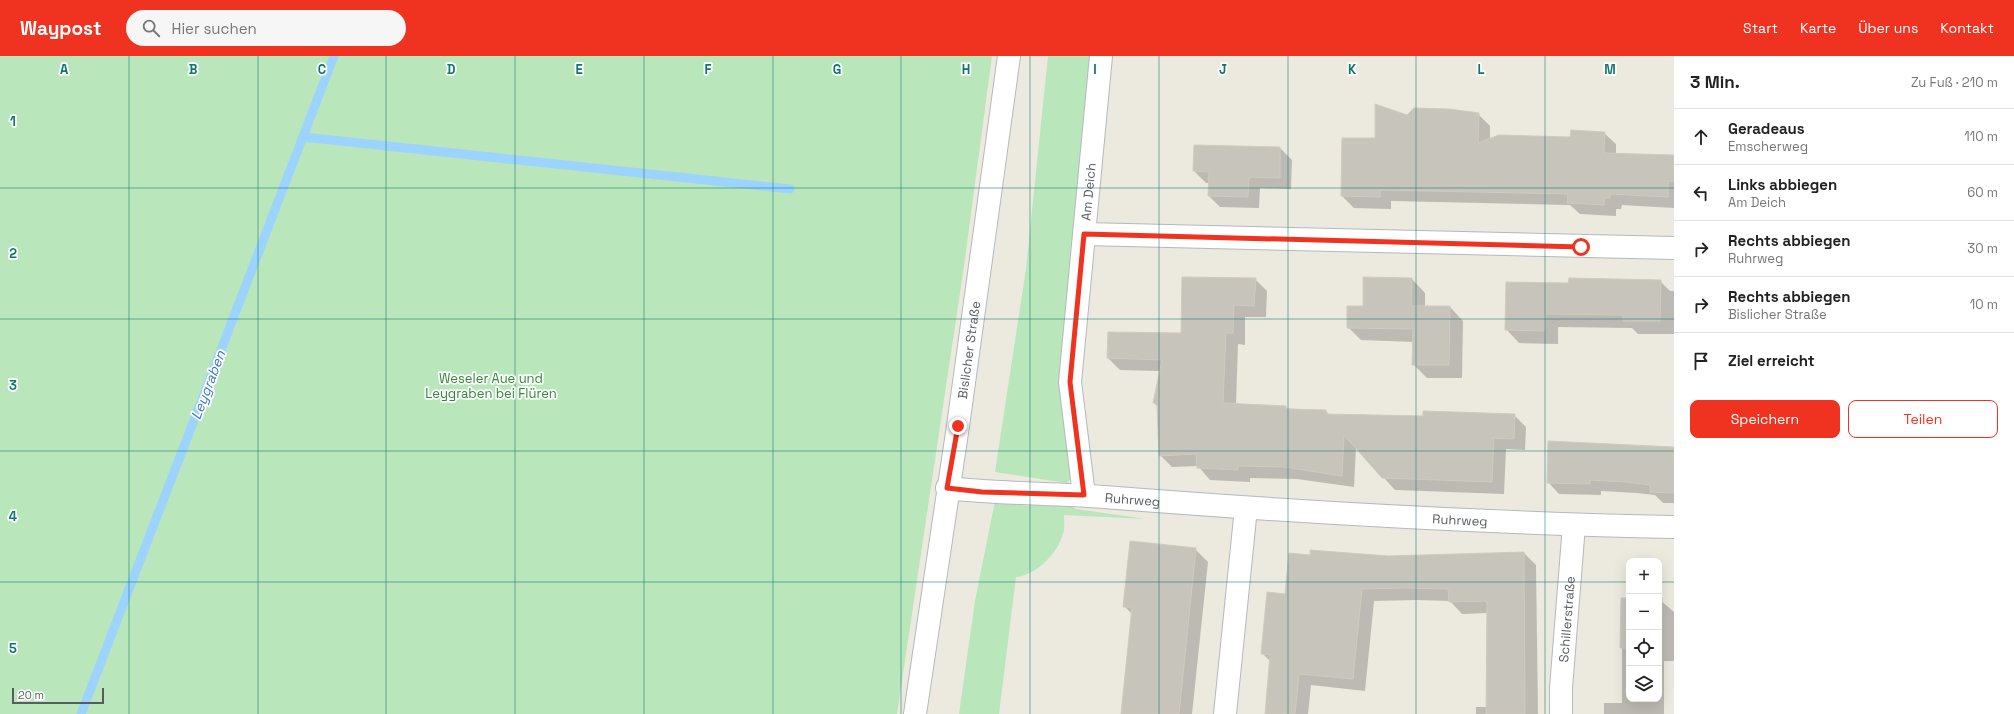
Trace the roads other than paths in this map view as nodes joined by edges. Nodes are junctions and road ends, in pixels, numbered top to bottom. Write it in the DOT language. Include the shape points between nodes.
graph roads {
  1 [pos="1009,56"];
  2 [pos="1101,56"];
  3 [pos="1084,234"];
  4 [pos="1674,248"];
  5 [pos="947,488"];
  6 [pos="1084,495"];
  7 [pos="1246,508"];
  8 [pos="1574,525"];
  9 [pos="1674,527"];
  10 [pos="915,714"];
  11 [pos="1225,714"];
  12 [pos="1561,714"];
  1 -- 5 [label="street, Bislicher Straße" via="958,426"];
  2 -- 3 [label="street, Am Deich"];
  3 -- 4 [label="street"];
  3 -- 6 [label="street, Am Deich" via="1070,382"];
  5 -- 6 [label="street, Ruhrweg" via="982,492"];
  5 -- 10 [label="street, Bislicher Straße"];
  6 -- 7 [label="street, Ruhrweg"];
  7 -- 8 [label="street, Ruhrweg"];
  7 -- 11 [label="street"];
  8 -- 9 [label="street, Ruhrweg"];
  8 -- 12 [label="street, Schillerstraße"];
}
